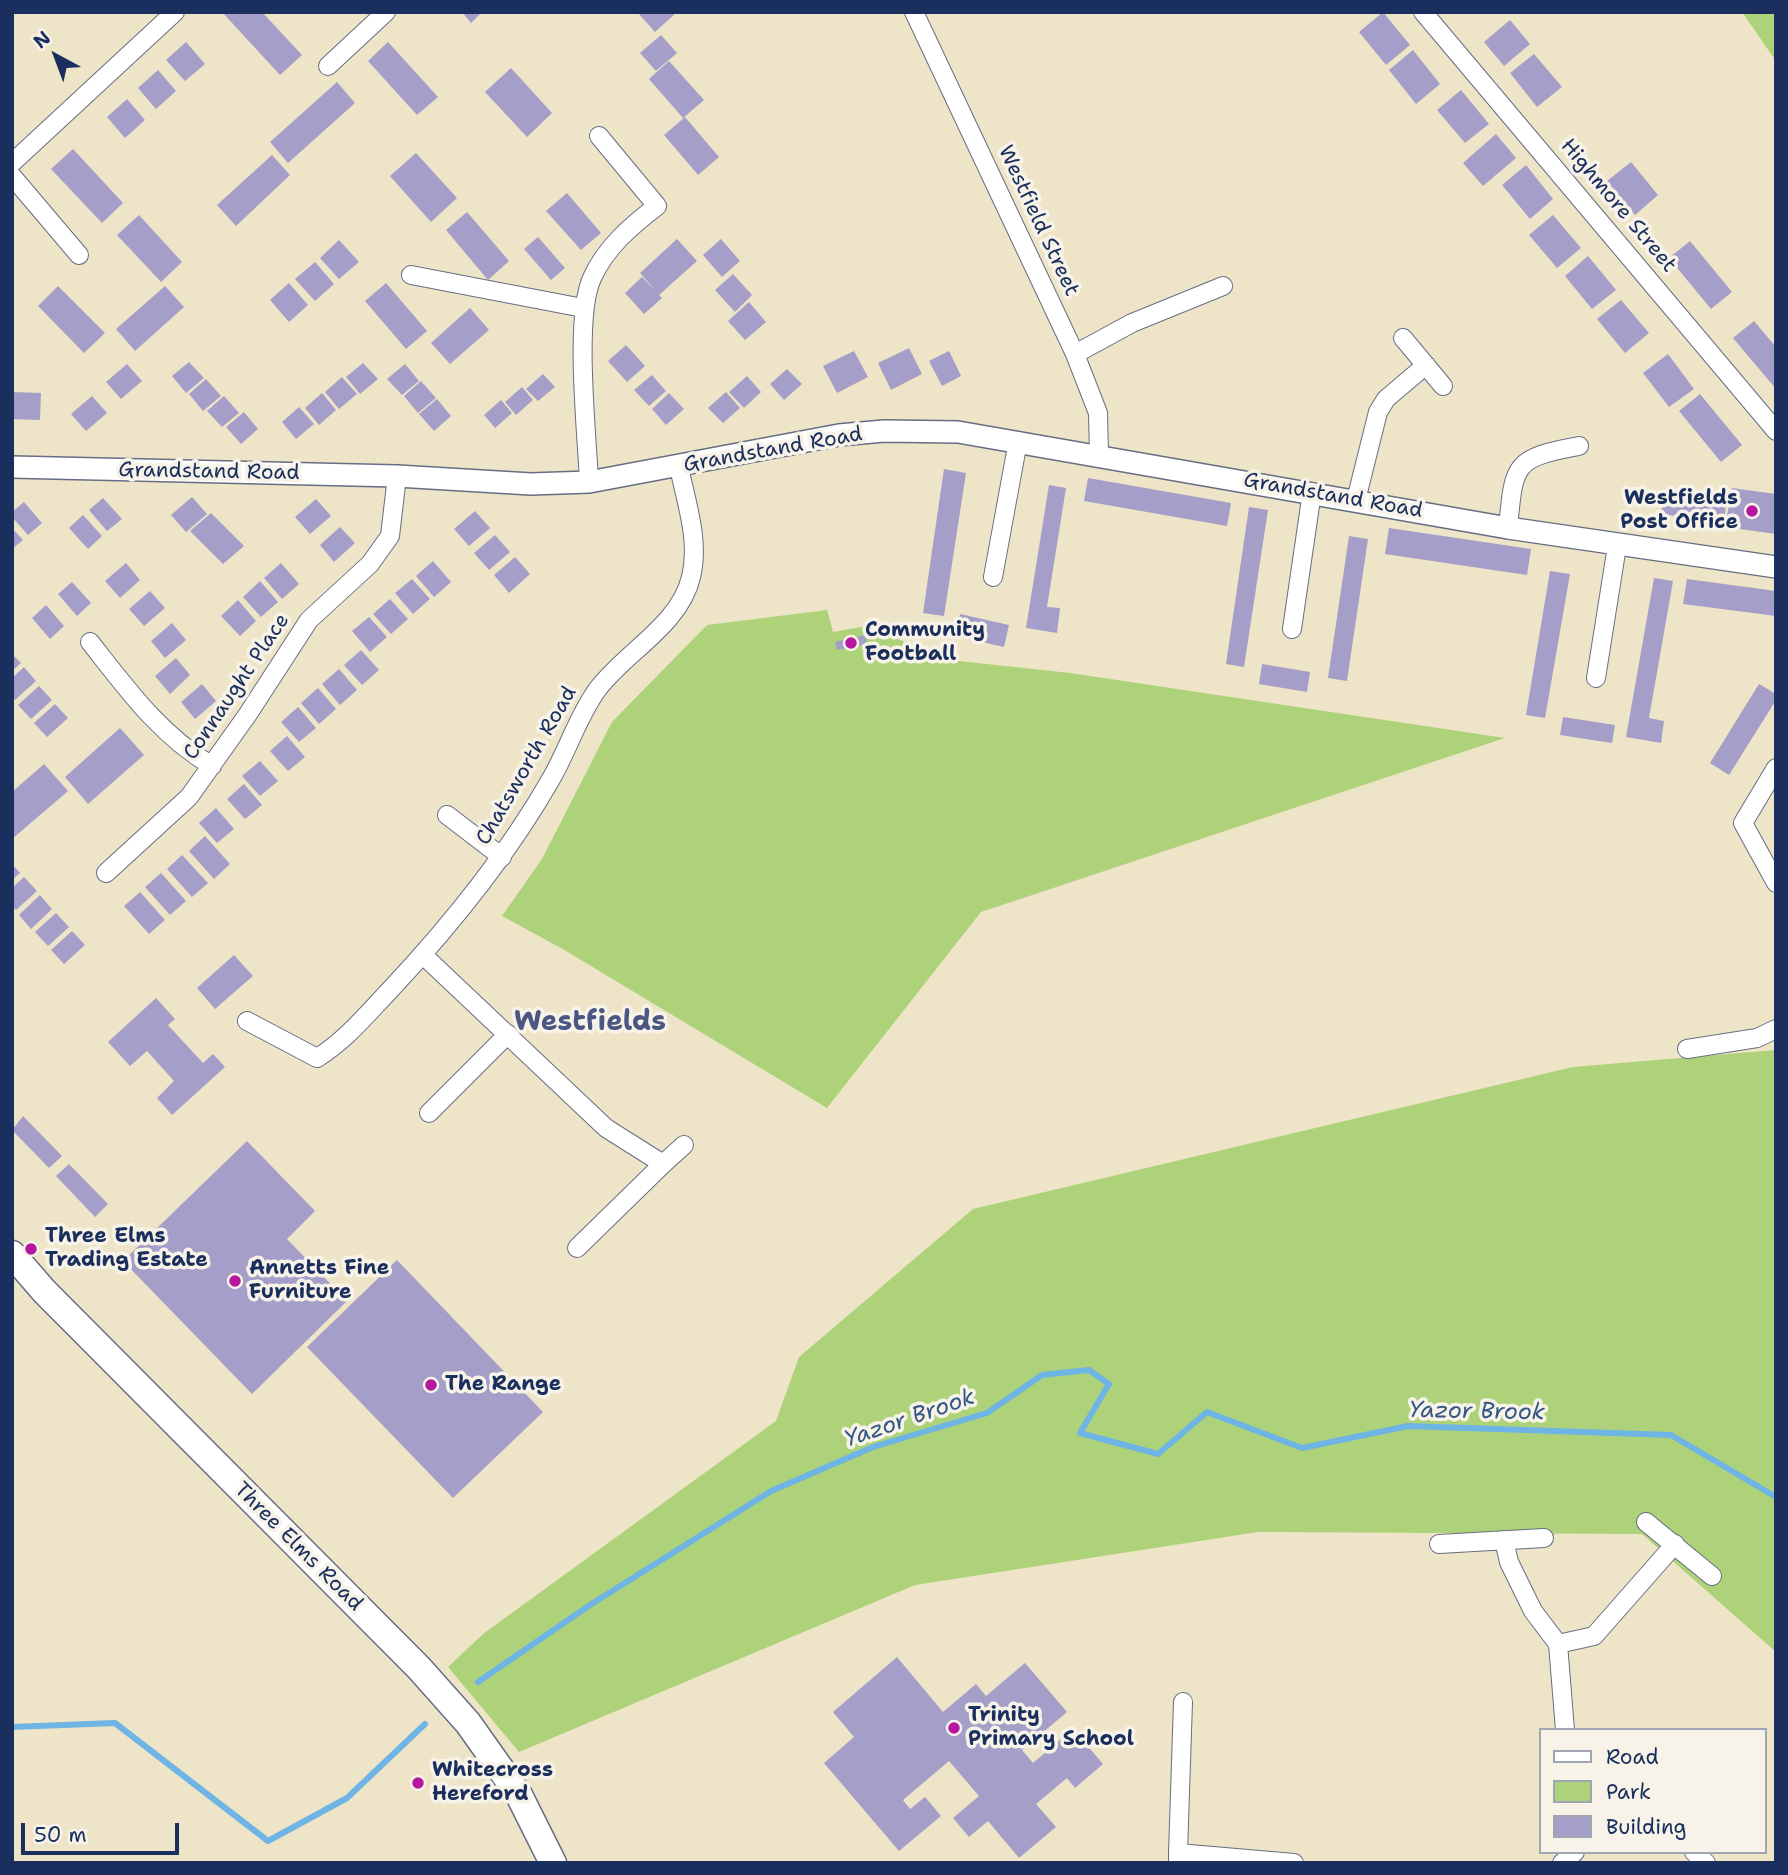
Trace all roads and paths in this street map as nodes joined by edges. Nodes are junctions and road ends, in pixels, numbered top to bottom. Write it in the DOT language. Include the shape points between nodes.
graph roads {
  1 [pos="175,12"];
  2 [pos="386,12"];
  3 [pos="914,12"];
  4 [pos="1423,12"];
  5 [pos="328,66"];
  6 [pos="598,136"];
  7 [pos="12,163"];
  8 [pos="12,176"];
  9 [pos="79,255"];
  10 [pos="411,275"];
  11 [pos="1223,286"];
  12 [pos="583,308"];
  13 [pos="1403,338"];
  14 [pos="1076,354"];
  15 [pos="1426,365"];
  16 [pos="1443,386"];
  17 [pos="1776,431"];
  18 [pos="1018,441"];
  19 [pos="1579,446"];
  20 [pos="1099,455"];
  21 [pos="12,467"];
  22 [pos="679,467"];
  23 [pos="397,477"];
  24 [pos="589,482"];
  25 [pos="1312,492"];
  26 [pos="1356,500"];
  27 [pos="1508,528"];
  28 [pos="1617,546"];
  29 [pos="1776,567"];
  30 [pos="993,577"];
  31 [pos="1292,629"];
  32 [pos="90,642"];
  33 [pos="1597,678"];
  34 [pos="212,766"];
  35 [pos="1776,768"];
  36 [pos="447,815"];
  37 [pos="502,857"];
  38 [pos="106,873"];
  39 [pos="1776,883"];
  40 [pos="423,955"];
  41 [pos="247,1021"];
  42 [pos="1776,1029"];
  43 [pos="508,1034"];
  44 [pos="1687,1049"];
  45 [pos="429,1113"];
  46 [pos="684,1145"];
  47 [pos="663,1164"];
  48 [pos="578,1248"];
  49 [pos="12,1254"];
  50 [pos="1646,1522"];
  51 [pos="1544,1538"];
  52 [pos="1504,1540"];
  53 [pos="1439,1544"];
  54 [pos="1675,1544"];
  55 [pos="1712,1576"];
  56 [pos="1558,1644"];
  57 [pos="1183,1702"];
  58 [pos="1565,1728"];
  59 [pos="1178,1858"];
  60 [pos="553,1863"];
  61 [pos="1294,1863"];
  1 -- 7 [label="street"];
  2 -- 5 [label="street"];
  3 -- 14 [label="street, Westfield Street"];
  4 -- 17 [label="street, Highmore Street"];
  6 -- 12 [label="street" via="657,206 613,244 592,278"];
  8 -- 9 [label="street"];
  10 -- 12 [label="street"];
  11 -- 14 [label="street" via="1132,323"];
  12 -- 24 [label="street"];
  13 -- 15 [label="street"];
  14 -- 20 [label="street, Westfield Street" via="1098,413"];
  15 -- 16 [label="street"];
  15 -- 26 [label="street" via="1386,399 1378,412"];
  18 -- 20 [label="street, Grandstand Road"];
  18 -- 22 [label="street, Grandstand Road" via="958,432 884,431 839,435"];
  18 -- 30 [label="street"];
  19 -- 27 [label="street" via="1538,453 1523,463 1513,478"];
  20 -- 25 [label="street, Grandstand Road"];
  21 -- 23 [label="street, Grandstand Road"];
  22 -- 24 [label="street, Grandstand Road"];
  22 -- 37 [label="street, Chatsworth Road" via="694,551 682,601 598,688 552,777"];
  23 -- 24 [label="street, Grandstand Road" via="531,484"];
  23 -- 34 [label="street, Connaught Place" via="390,536 370,564 309,620"];
  25 -- 26 [label="street, Grandstand Road"];
  25 -- 31 [label="street"];
  26 -- 27 [label="street, Grandstand Road"];
  27 -- 28 [label="street, Grandstand Road"];
  28 -- 29 [label="street, Grandstand Road"];
  28 -- 33 [label="street"];
  32 -- 34 [label="street" via="150,718 188,752"];
  34 -- 38 [label="street, Connaught Place" via="188,797"];
  35 -- 39 [label="street" via="1744,823"];
  36 -- 37 [label="street"];
  37 -- 40 [label="street, Chatsworth Road"];
  40 -- 41 [label="street, Chatsworth Road" via="340,1044 317,1058"];
  40 -- 43 [label="street"];
  42 -- 44 [label="street" via="1757,1038"];
  43 -- 45 [label="street"];
  43 -- 47 [label="street" via="606,1128"];
  46 -- 47 [label="street"];
  47 -- 48 [label="street"];
  49 -- 60 [label="main road, Three Elms Road" via="468,1723 519,1795"];
  50 -- 54 [label="street"];
  51 -- 52 [label="street"];
  52 -- 53 [label="street"];
  52 -- 56 [label="street" via="1509,1562 1533,1611"];
  54 -- 55 [label="street"];
  54 -- 56 [label="street" via="1594,1636"];
  56 -- 58 [label="street"];
  57 -- 59 [label="street"];
  59 -- 61 [label="street"];
}
